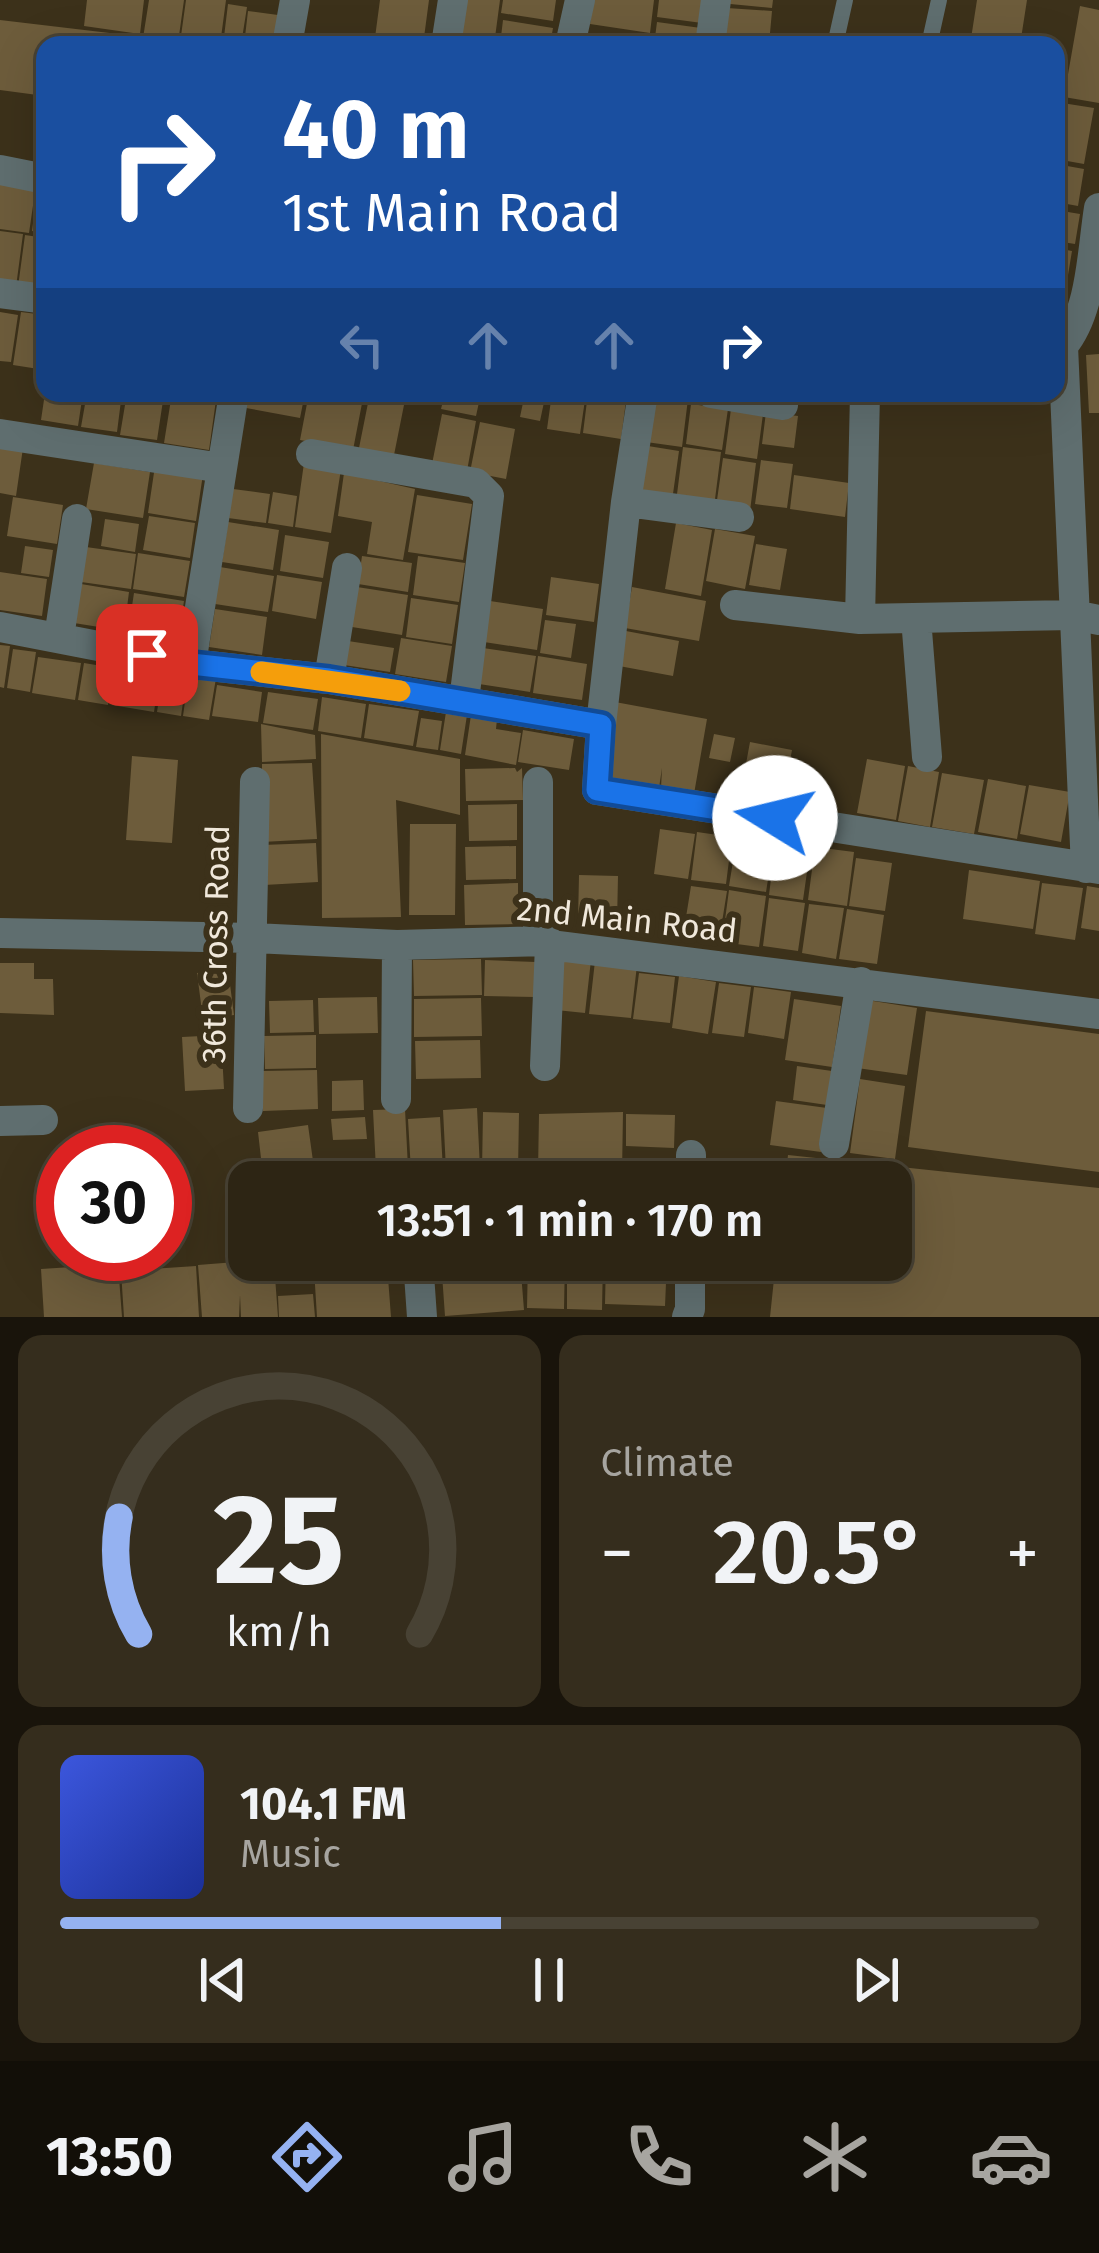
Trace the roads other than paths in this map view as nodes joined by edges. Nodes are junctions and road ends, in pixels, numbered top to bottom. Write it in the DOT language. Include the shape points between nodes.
graph roads {
  1 [pos="295,0"];
  2 [pos="453,0"];
  3 [pos="580,0"];
  4 [pos="716,0"];
  5 [pos="845,0"];
  6 [pos="939,0"];
  7 [pos="289,36"];
  8 [pos="447,36"];
  9 [pos="572,36"];
  10 [pos="711,36"];
  11 [pos="837,36"];
  12 [pos="931,36"];
  13 [pos="0,170"];
  14 [pos="36,177"];
  15 [pos="1099,208"];
  16 [pos="0,292"];
  17 [pos="36,298"];
  18 [pos="1073,341"];
  19 [pos="233,402"];
  20 [pos="642,402"];
  21 [pos="765,402"];
  22 [pos="865,402"];
  23 [pos="783,405"];
  24 [pos="0,434"];
  25 [pos="311,454"];
  26 [pos="222,468"];
  27 [pos="626,502"];
  28 [pos="739,517"];
  29 [pos="77,519"];
  30 [pos="347,568"];
  31 [pos="735,605"];
  32 [pos="1087,617"];
  33 [pos="916,618"];
  34 [pos="860,619"];
  35 [pos="0,627"];
  36 [pos="59,637"];
  37 [pos="191,664"];
  38 [pos="329,679"];
  39 [pos="464,701"];
  40 [pos="601,725"];
  41 [pos="927,757"];
  42 [pos="255,782"];
  43 [pos="538,782"];
  44 [pos="1093,868"];
  45 [pos="0,933"];
  46 [pos="254,938"];
  47 [pos="544,943"];
  48 [pos="397,945"];
  49 [pos="861,982"];
  50 [pos="1099,1014"];
  51 [pos="545,1066"];
  52 [pos="396,1099"];
  53 [pos="248,1108"];
  54 [pos="43,1120"];
  55 [pos="0,1121"];
  56 [pos="834,1144"];
  57 [pos="419,1281"];
  58 [pos="690,1281"];
  59 [pos="422,1317"];
  60 [pos="687,1317"];
  1 -- 7 [label="street"];
  2 -- 8 [label="street"];
  3 -- 9 [label="street"];
  4 -- 10 [label="street"];
  5 -- 11 [label="lane"];
  6 -- 12 [label="lane"];
  13 -- 14 [label="street"];
  15 -- 18 [label="street"];
  16 -- 17 [label="street"];
  18 -- 32 [label="street"];
  19 -- 26 [label="street"];
  20 -- 27 [label="street"];
  21 -- 23 [label="street"];
  22 -- 34 [label="street"];
  24 -- 26 [label="street"];
  25 -- 39 [label="street" via="476,483 489,496"];
  26 -- 37 [label="street"];
  27 -- 28 [label="street"];
  27 -- 40 [label="street"];
  29 -- 36 [label="street"];
  30 -- 38 [label="street"];
  31 -- 34 [label="street"];
  32 -- 33 [label="street"];
  32 -- 44 [label="street"];
  33 -- 34 [label="street"];
  33 -- 41 [label="street"];
  35 -- 36 [label="street"];
  36 -- 37 [label="street"];
  37 -- 38 [label="street"];
  38 -- 39 [label="street"];
  39 -- 40 [label="street"];
  40 -- 44 [label="street" via="597,790"];
  42 -- 46 [label="street, 36th Cross Road"];
  43 -- 47 [label="street"];
  45 -- 46 [label="street, 2nd Main Road"];
  46 -- 48 [label="street, 2nd Main Road"];
  46 -- 53 [label="street, 36th Cross Road"];
  47 -- 48 [label="street, 2nd Main Road"];
  47 -- 49 [label="street, 2nd Main Road"];
  47 -- 51 [label="street"];
  48 -- 52 [label="street"];
  49 -- 50 [label="street, 2nd Main Road"];
  49 -- 56 [label="street"];
  54 -- 55 [label="street"];
  57 -- 59 [label="street"];
  58 -- 60 [label="street"];
}
